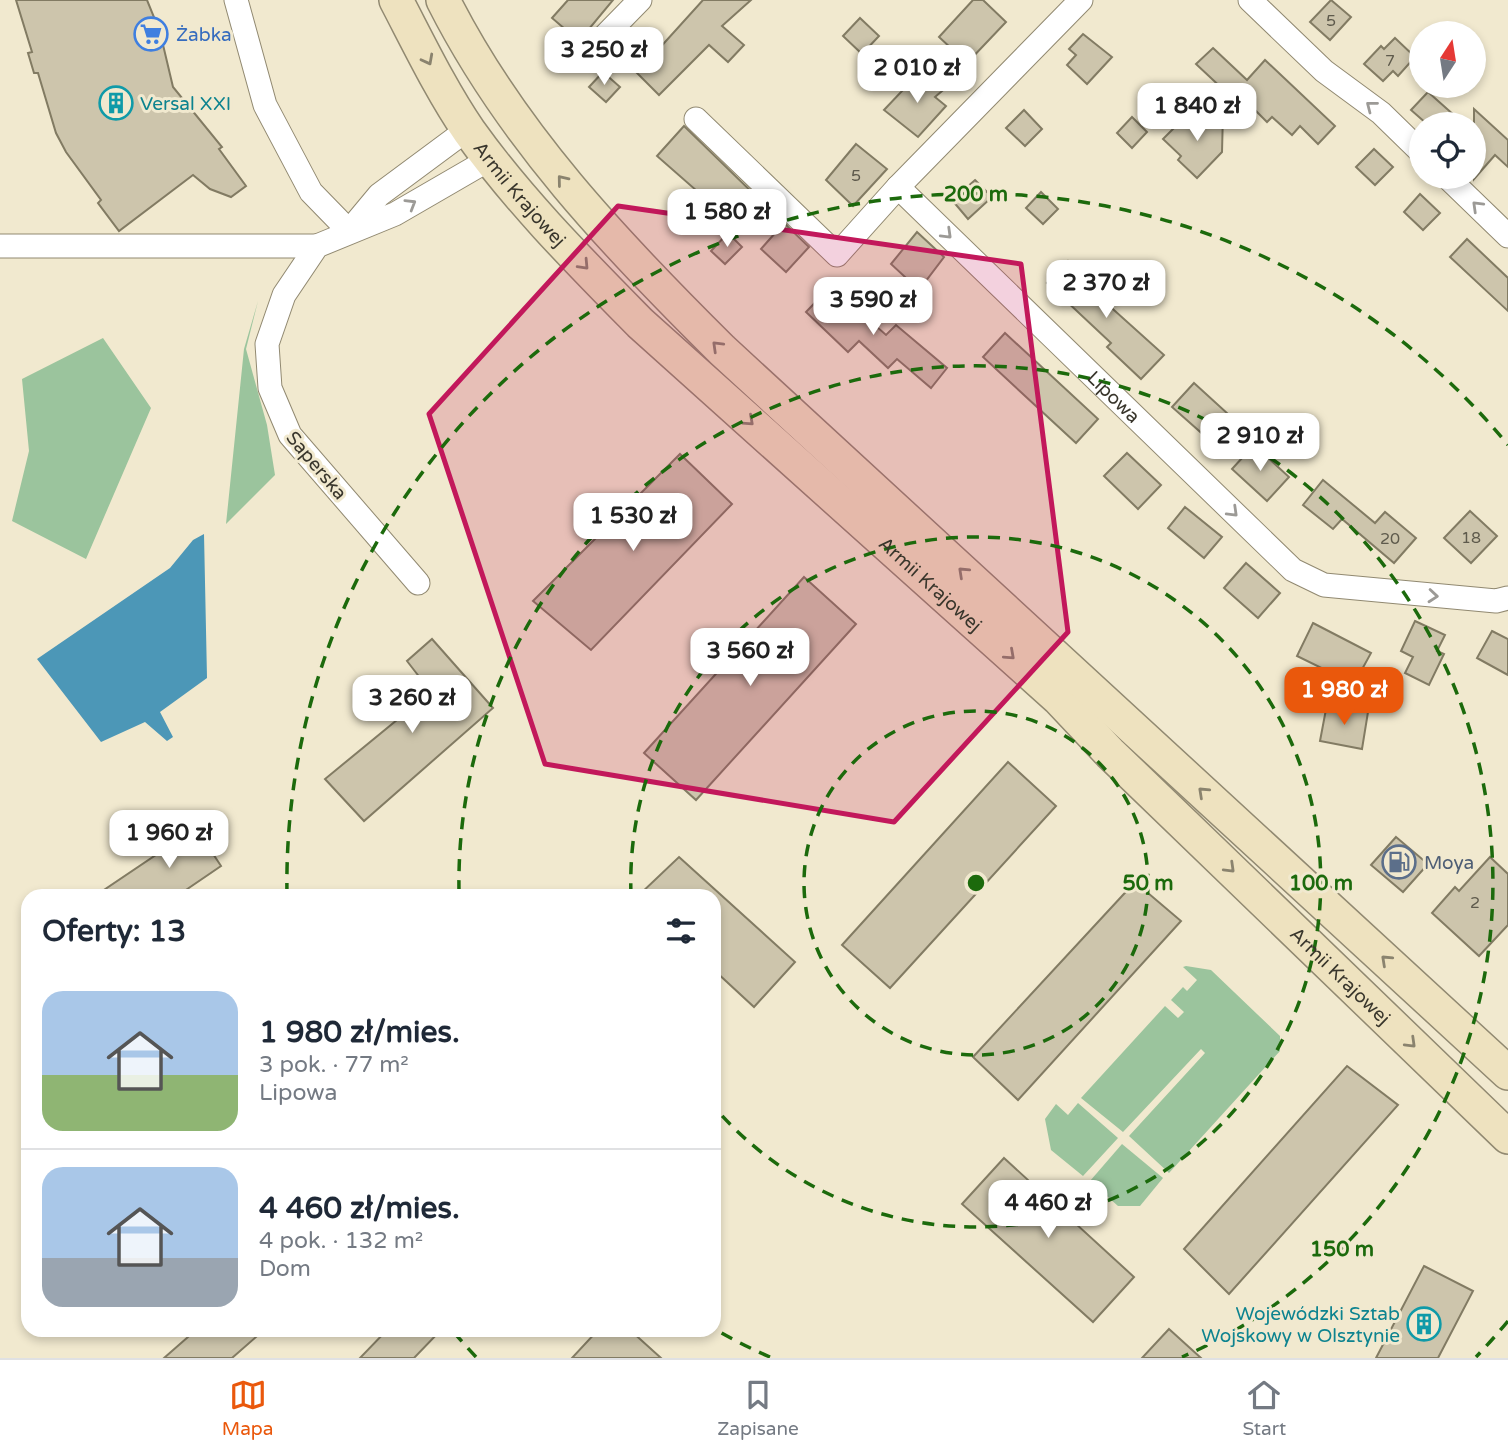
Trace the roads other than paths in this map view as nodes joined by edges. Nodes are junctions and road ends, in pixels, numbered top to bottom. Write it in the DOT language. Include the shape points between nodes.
graph roads {
  1 [pos="236,0"];
  2 [pos="396,0"];
  3 [pos="443,0"];
  4 [pos="640,0"];
  5 [pos="1081,0"];
  6 [pos="1250,0"];
  7 [pos="593,48"];
  8 [pos="515,119"];
  9 [pos="696,119"];
  10 [pos="468,129"];
  11 [pos="1409,140"];
  12 [pos="490,159"];
  13 [pos="898,187"];
  14 [pos="1459,189"];
  15 [pos="349,231"];
  16 [pos="1508,236"];
  17 [pos="0,246"];
  18 [pos="317,246"];
  19 [pos="418,583"];
  20 [pos="1508,598"];
  21 [pos="1508,1073"];
  22 [pos="1508,1137"];
  1 -- 15 [label="street" via="265,105 311,191"];
  2 -- 10 [label="main road, Armii Krajowej, one-way"];
  3 -- 8 [label="main road, Armii Krajowej"];
  4 -- 7 [label="street"];
  5 -- 13 [label="street"];
  11 -- 6 [label="street, one-way" via="1324,71"];
  8 -- 10 [label="main road"];
  8 -- 12 [label="main road"];
  21 -- 8 [label="main road, Armii Krajowej, one-way" via="722,351 572,193"];
  9 -- 13 [label="street" via="837,255"];
  10 -- 12 [label="main road, Armii Krajowej"];
  10 -- 15 [label="street" via="379,195"];
  15 -- 12 [label="street, one-way" via="395,214"];
  12 -- 22 [label="main road, Armii Krajowej, one-way" via="530,208 640,323 1058,698"];
  13 -- 20 [label="street, Lipowa, one-way" via="1293,570 1324,586 1496,601"];
  16 -- 14 [label="street, one-way"];
  15 -- 18 [label="street"];
  17 -- 18 [label="street"];
  18 -- 19 [label="street, Saperska" via="284,295 269,331 266,359 274,404 300,449"];
}
